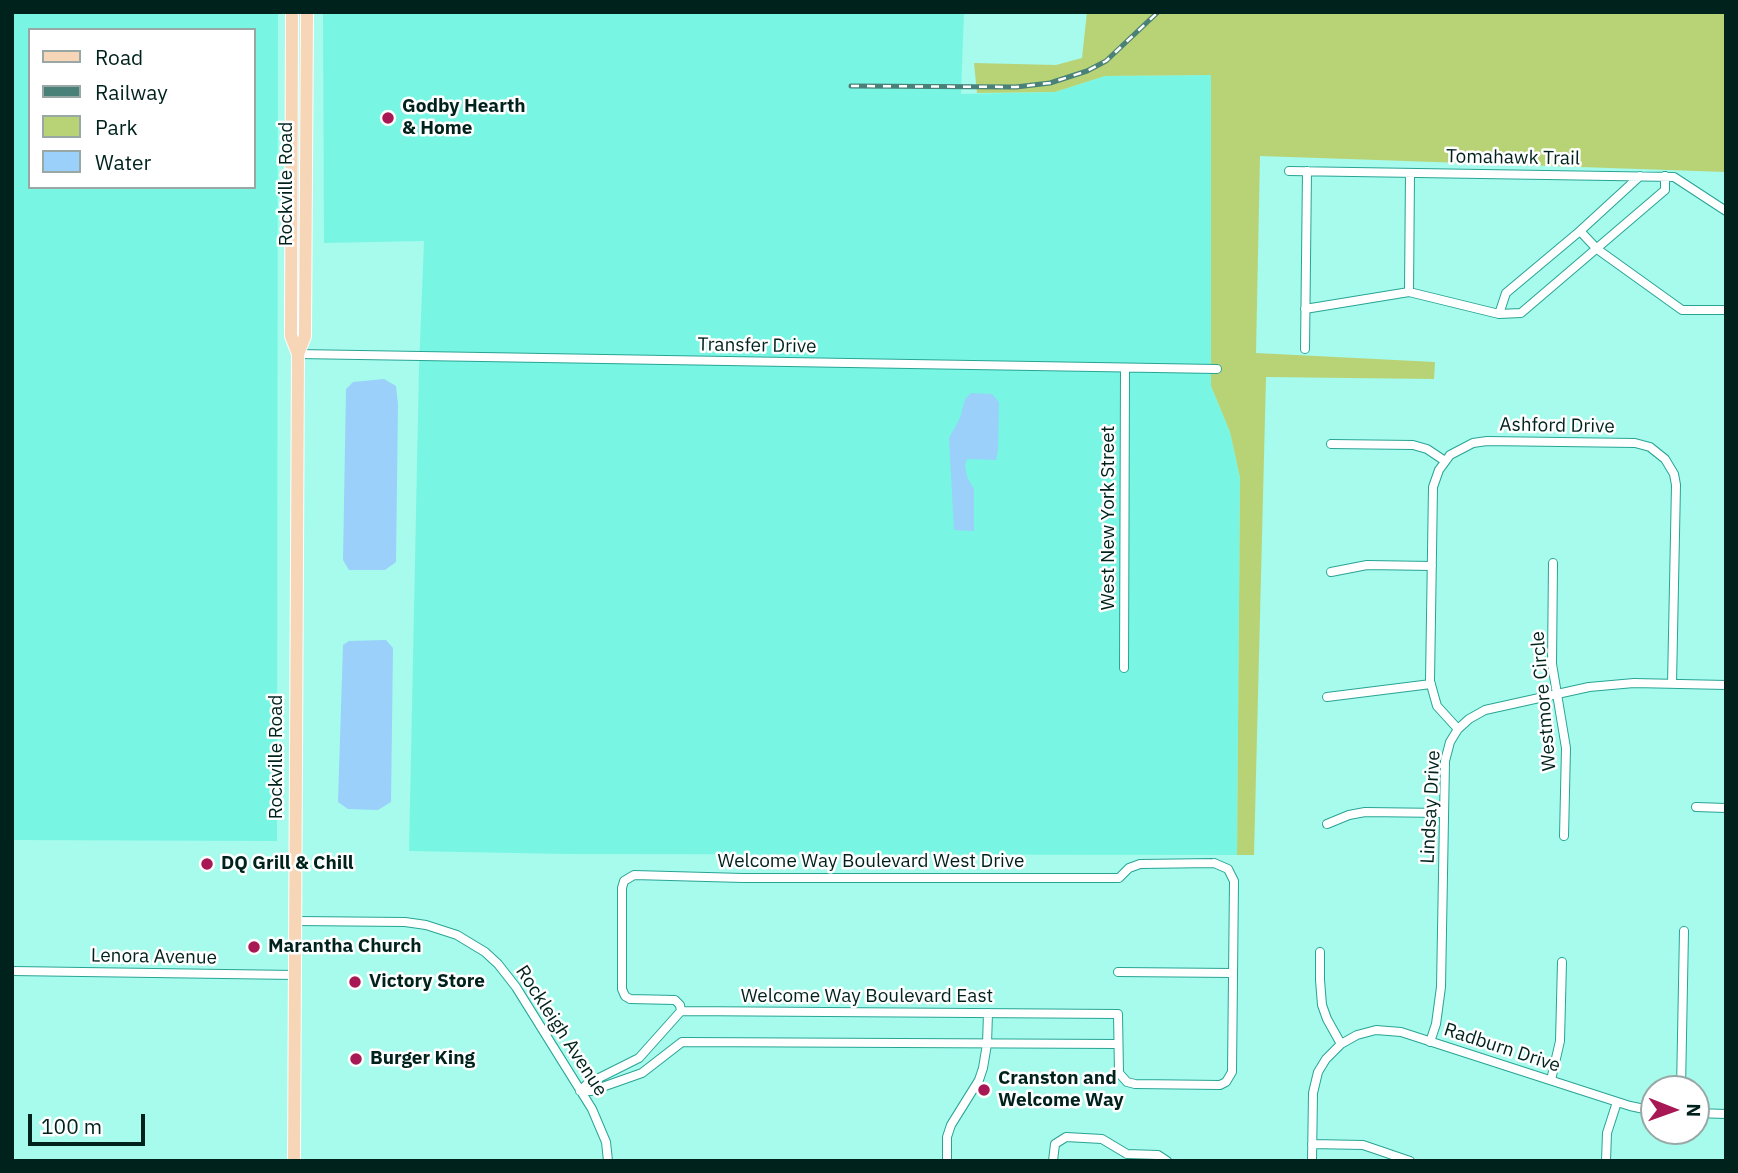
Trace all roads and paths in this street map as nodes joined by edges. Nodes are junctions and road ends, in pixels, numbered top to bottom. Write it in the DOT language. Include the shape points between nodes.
graph roads {
  1 [pos="292,12"];
  2 [pos="307,12"];
  3 [pos="1289,171"];
  4 [pos="1307,171"];
  5 [pos="1410,173"];
  6 [pos="1640,176"];
  7 [pos="1665,177"];
  8 [pos="1726,211"];
  9 [pos="1580,230"];
  10 [pos="1597,249"];
  11 [pos="1409,292"];
  12 [pos="1305,309"];
  13 [pos="1726,310"];
  14 [pos="1499,314"];
  15 [pos="1305,349"];
  16 [pos="298,354"];
  17 [pos="1125,368"];
  18 [pos="1217,369"];
  19 [pos="1331,444"];
  20 [pos="1445,461"];
  21 [pos="1553,563"];
  22 [pos="1432,565"];
  23 [pos="1331,572"];
  24 [pos="1124,668"];
  25 [pos="1431,684"];
  26 [pos="1672,684"];
  27 [pos="1726,685"];
  28 [pos="1557,694"];
  29 [pos="1327,697"];
  30 [pos="1458,729"];
  31 [pos="1696,807"];
  32 [pos="1726,808"];
  33 [pos="1444,813"];
  34 [pos="1327,824"];
  35 [pos="1564,836"];
  36 [pos="295,921"];
  37 [pos="1684,931"];
  38 [pos="1320,952"];
  39 [pos="1562,962"];
  40 [pos="12,971"];
  41 [pos="1118,972"];
  42 [pos="1233,973"];
  43 [pos="295,975"];
  44 [pos="625,996"];
  45 [pos="681,1012"];
  46 [pos="988,1013"];
  47 [pos="1430,1042"];
  48 [pos="987,1044"];
  49 [pos="1118,1044"];
  50 [pos="1341,1044"];
  51 [pos="1681,1075"];
  52 [pos="1551,1080"];
  53 [pos="580,1091"];
  54 [pos="1617,1102"];
  55 [pos="1640,1108"];
  56 [pos="1312,1144"];
  57 [pos="1166,1159"];
  58 [pos="293,1161"];
  59 [pos="608,1161"];
  60 [pos="947,1161"];
  61 [pos="1053,1161"];
  62 [pos="1312,1161"];
  63 [pos="1410,1161"];
  64 [pos="1606,1161"];
  1 -- 16 [label="main road, Rockville Road" via="290,337"];
  2 -- 16 [label="main road, Rockville Road" via="305,336"];
  3 -- 4 [label="street, Tomahawk Trail"];
  4 -- 5 [label="street, Tomahawk Trail"];
  4 -- 12 [label="street"];
  5 -- 6 [label="street, Tomahawk Trail"];
  5 -- 11 [label="street"];
  6 -- 7 [label="street, Tomahawk Trail"];
  6 -- 9 [label="street"];
  7 -- 8 [label="street, Tomahawk Trail" via="1674,177"];
  7 -- 10 [label="street" via="1665,190"];
  9 -- 10 [label="street"];
  9 -- 14 [label="street" via="1506,293"];
  10 -- 13 [label="street" via="1682,310"];
  10 -- 14 [label="street" via="1521,313"];
  11 -- 12 [label="street"];
  11 -- 14 [label="street"];
  12 -- 15 [label="street"];
  16 -- 17 [label="street, Transfer Drive"];
  16 -- 36 [label="main road, Rockville Road"];
  17 -- 18 [label="street, Transfer Drive"];
  17 -- 24 [label="street, West New York Street"];
  19 -- 20 [label="street" via="1413,445"];
  20 -- 22 [label="street, Lindsay Drive" via="1433,487"];
  20 -- 26 [label="street, Ashford Drive" via="1462,447 1487,441 1635,443 1657,451 1668,462 1676,485"];
  21 -- 28 [label="street, Westmore Circle" via="1552,656"];
  22 -- 23 [label="street" via="1367,565"];
  22 -- 25 [label="street, Lindsay Drive"];
  25 -- 29 [label="street"];
  25 -- 30 [label="street, Lindsay Drive" via="1437,706"];
  26 -- 27 [label="street"];
  26 -- 28 [label="street" via="1605,685"];
  28 -- 30 [label="street" via="1485,710"];
  28 -- 35 [label="street, Westmore Circle" via="1566,748"];
  30 -- 33 [label="street, Lindsay Drive" via="1445,761"];
  31 -- 32 [label="street"];
  33 -- 34 [label="street" via="1366,812"];
  33 -- 47 [label="street, Lindsay Drive" via="1441,987"];
  36 -- 43 [label="main road, Rockville Road"];
  36 -- 53 [label="street, Rockleigh Avenue" via="415,923 467,940 510,978"];
  37 -- 51 [label="street"];
  38 -- 50 [label="street" via="1322,1005"];
  39 -- 52 [label="street" via="1560,1041"];
  40 -- 43 [label="street, Lenora Avenue"];
  41 -- 42 [label="street"];
  42 -- 44 [label="street, Welcome Way Boulevard West Drive" via="1234,881 1228,869 1216,863 1142,863 1119,878 634,875 622,888"];
  42 -- 49 [label="street" via="1232,1070 1226,1082 1127,1082 1120,1075"];
  43 -- 58 [label="main road, Rockville Road"];
  44 -- 45 [label="street, Welcome Way Boulevard East" via="675,1000"];
  45 -- 46 [label="street, Welcome Way Boulevard East"];
  45 -- 53 [label="street" via="639,1058"];
  46 -- 48 [label="street"];
  46 -- 49 [label="street, Welcome Way Boulevard East" via="1118,1014"];
  47 -- 50 [label="street, Radburn Drive" via="1383,1030"];
  47 -- 52 [label="street, Radburn Drive"];
  48 -- 49 [label="street"];
  48 -- 53 [label="street" via="682,1042 642,1073"];
  48 -- 60 [label="street" via="979,1080 949,1129"];
  50 -- 56 [label="street" via="1326,1059 1315,1082"];
  52 -- 54 [label="street, Radburn Drive"];
  53 -- 59 [label="street, Rockleigh Avenue" via="600,1125"];
  54 -- 55 [label="street, Radburn Drive"];
  54 -- 64 [label="street" via="1607,1133"];
  56 -- 62 [label="street"];
  56 -- 63 [label="street" via="1363,1145"];
  57 -- 61 [label="street" via="1158,1154 1127,1154 1102,1139 1066,1137 1055,1144"];
}
